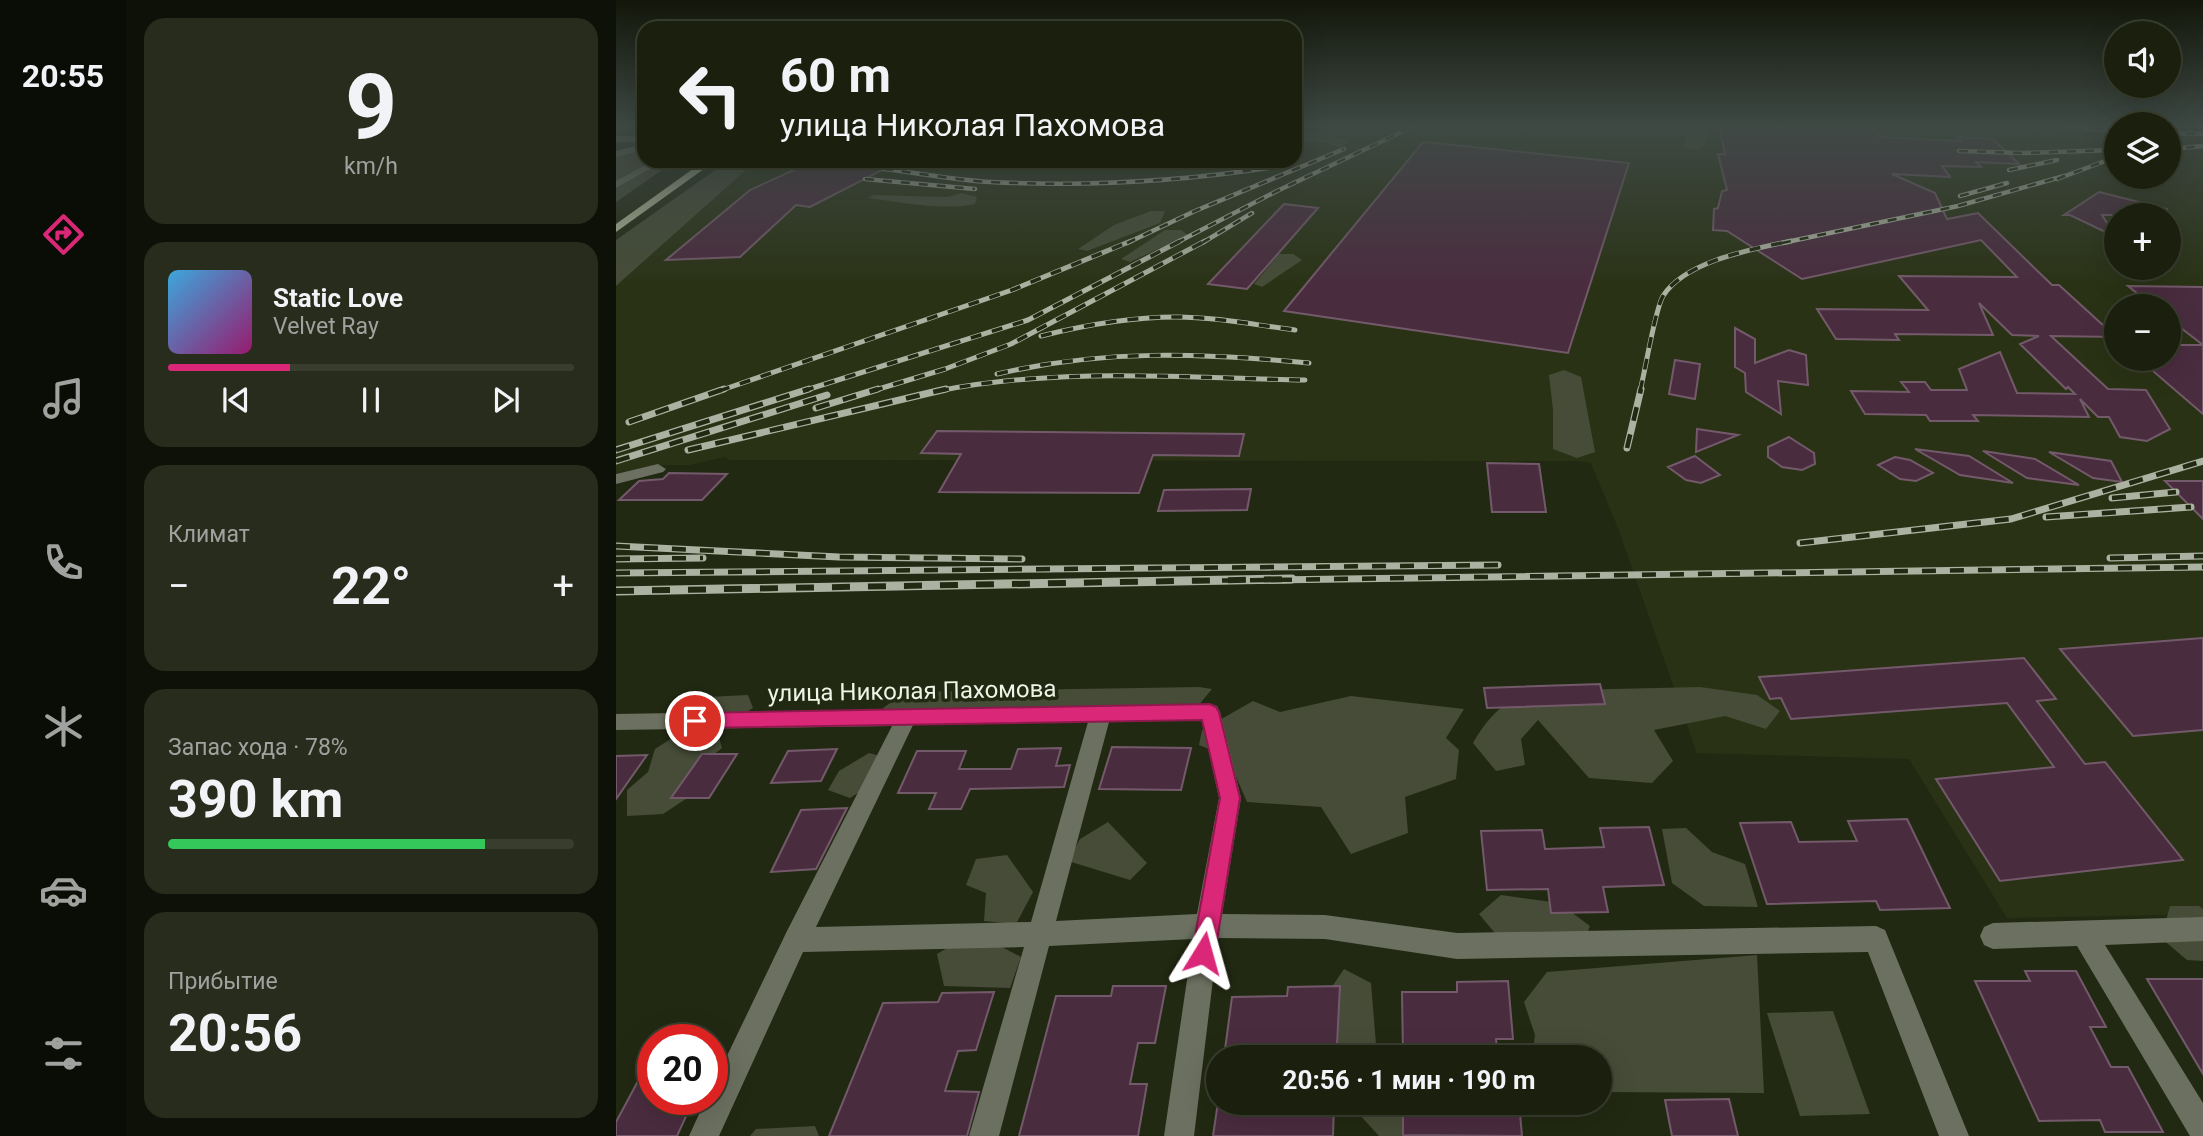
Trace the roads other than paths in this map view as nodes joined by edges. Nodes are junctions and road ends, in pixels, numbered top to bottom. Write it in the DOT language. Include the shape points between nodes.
graph roads {
  1 [pos="665,180"];
  2 [pos="684,180"];
  3 [pos="659,184"];
  4 [pos="616,229"];
  5 [pos="658,470"];
  6 [pos="616,479"];
  7 [pos="1101,714"];
  8 [pos="907,718"];
  9 [pos="616,722"];
  10 [pos="1207,926"];
  11 [pos="2203,929"];
  12 [pos="2084,933"];
  13 [pos="1039,934"];
  14 [pos="1993,936"];
  15 [pos="796,940"];
  16 [pos="2203,1130"];
  17 [pos="704,1136"];
  18 [pos="984,1136"];
  19 [pos="1178,1136"];
  20 [pos="1954,1136"];
  1 -- 3 [label="main road"];
  2 -- 4 [label="main road"];
  5 -- 6 [label="street"];
  7 -- 8 [label="street, улица Николая Пахомова"];
  7 -- 10 [label="street, улица Николая Пахомова" via="1210,712 1230,798"];
  7 -- 13 [label="street"];
  8 -- 9 [label="street, улица Николая Пахомова"];
  8 -- 15 [label="street"];
  10 -- 13 [label="street"];
  10 -- 19 [label="street"];
  10 -- 20 [label="street" via="1325,927 1457,946 1876,939"];
  11 -- 12 [label="street"];
  12 -- 14 [label="street"];
  12 -- 16 [label="street"];
  13 -- 15 [label="street"];
  13 -- 18 [label="street"];
  15 -- 17 [label="street"];
}
